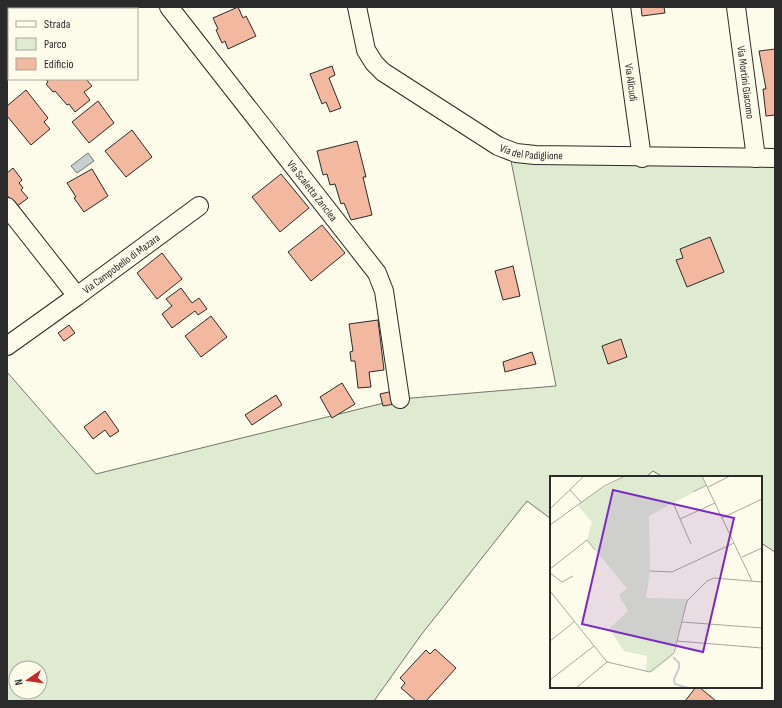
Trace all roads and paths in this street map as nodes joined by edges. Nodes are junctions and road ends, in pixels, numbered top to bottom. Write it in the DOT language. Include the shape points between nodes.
graph roads {
  1 [pos="169,7"];
  2 [pos="357,7"];
  3 [pos="620,7"];
  4 [pos="736,7"];
  5 [pos="642,158"];
  6 [pos="756,158"];
  7 [pos="775,158"];
  8 [pos="199,206"];
  9 [pos="7,207"];
  10 [pos="77,296"];
  11 [pos="7,346"];
  12 [pos="400,399"];
  1 -- 12 [label="street, Via Scaletta Zanclea" via="376,273 384,291"];
  2 -- 5 [label="street, Via del Padiglione" via="366,50 379,68 498,146 528,155"];
  3 -- 5 [label="street, Via Alicudi"];
  4 -- 6 [label="street, Via Mortini Giacomo"];
  5 -- 6 [label="street, Via del Padiglione"];
  6 -- 7 [label="street, Via del Padiglione"];
  8 -- 10 [label="street, Via Campobello di Mazara"];
  9 -- 10 [label="street, Via Campobello di Mazara"];
  10 -- 11 [label="street"];
}
